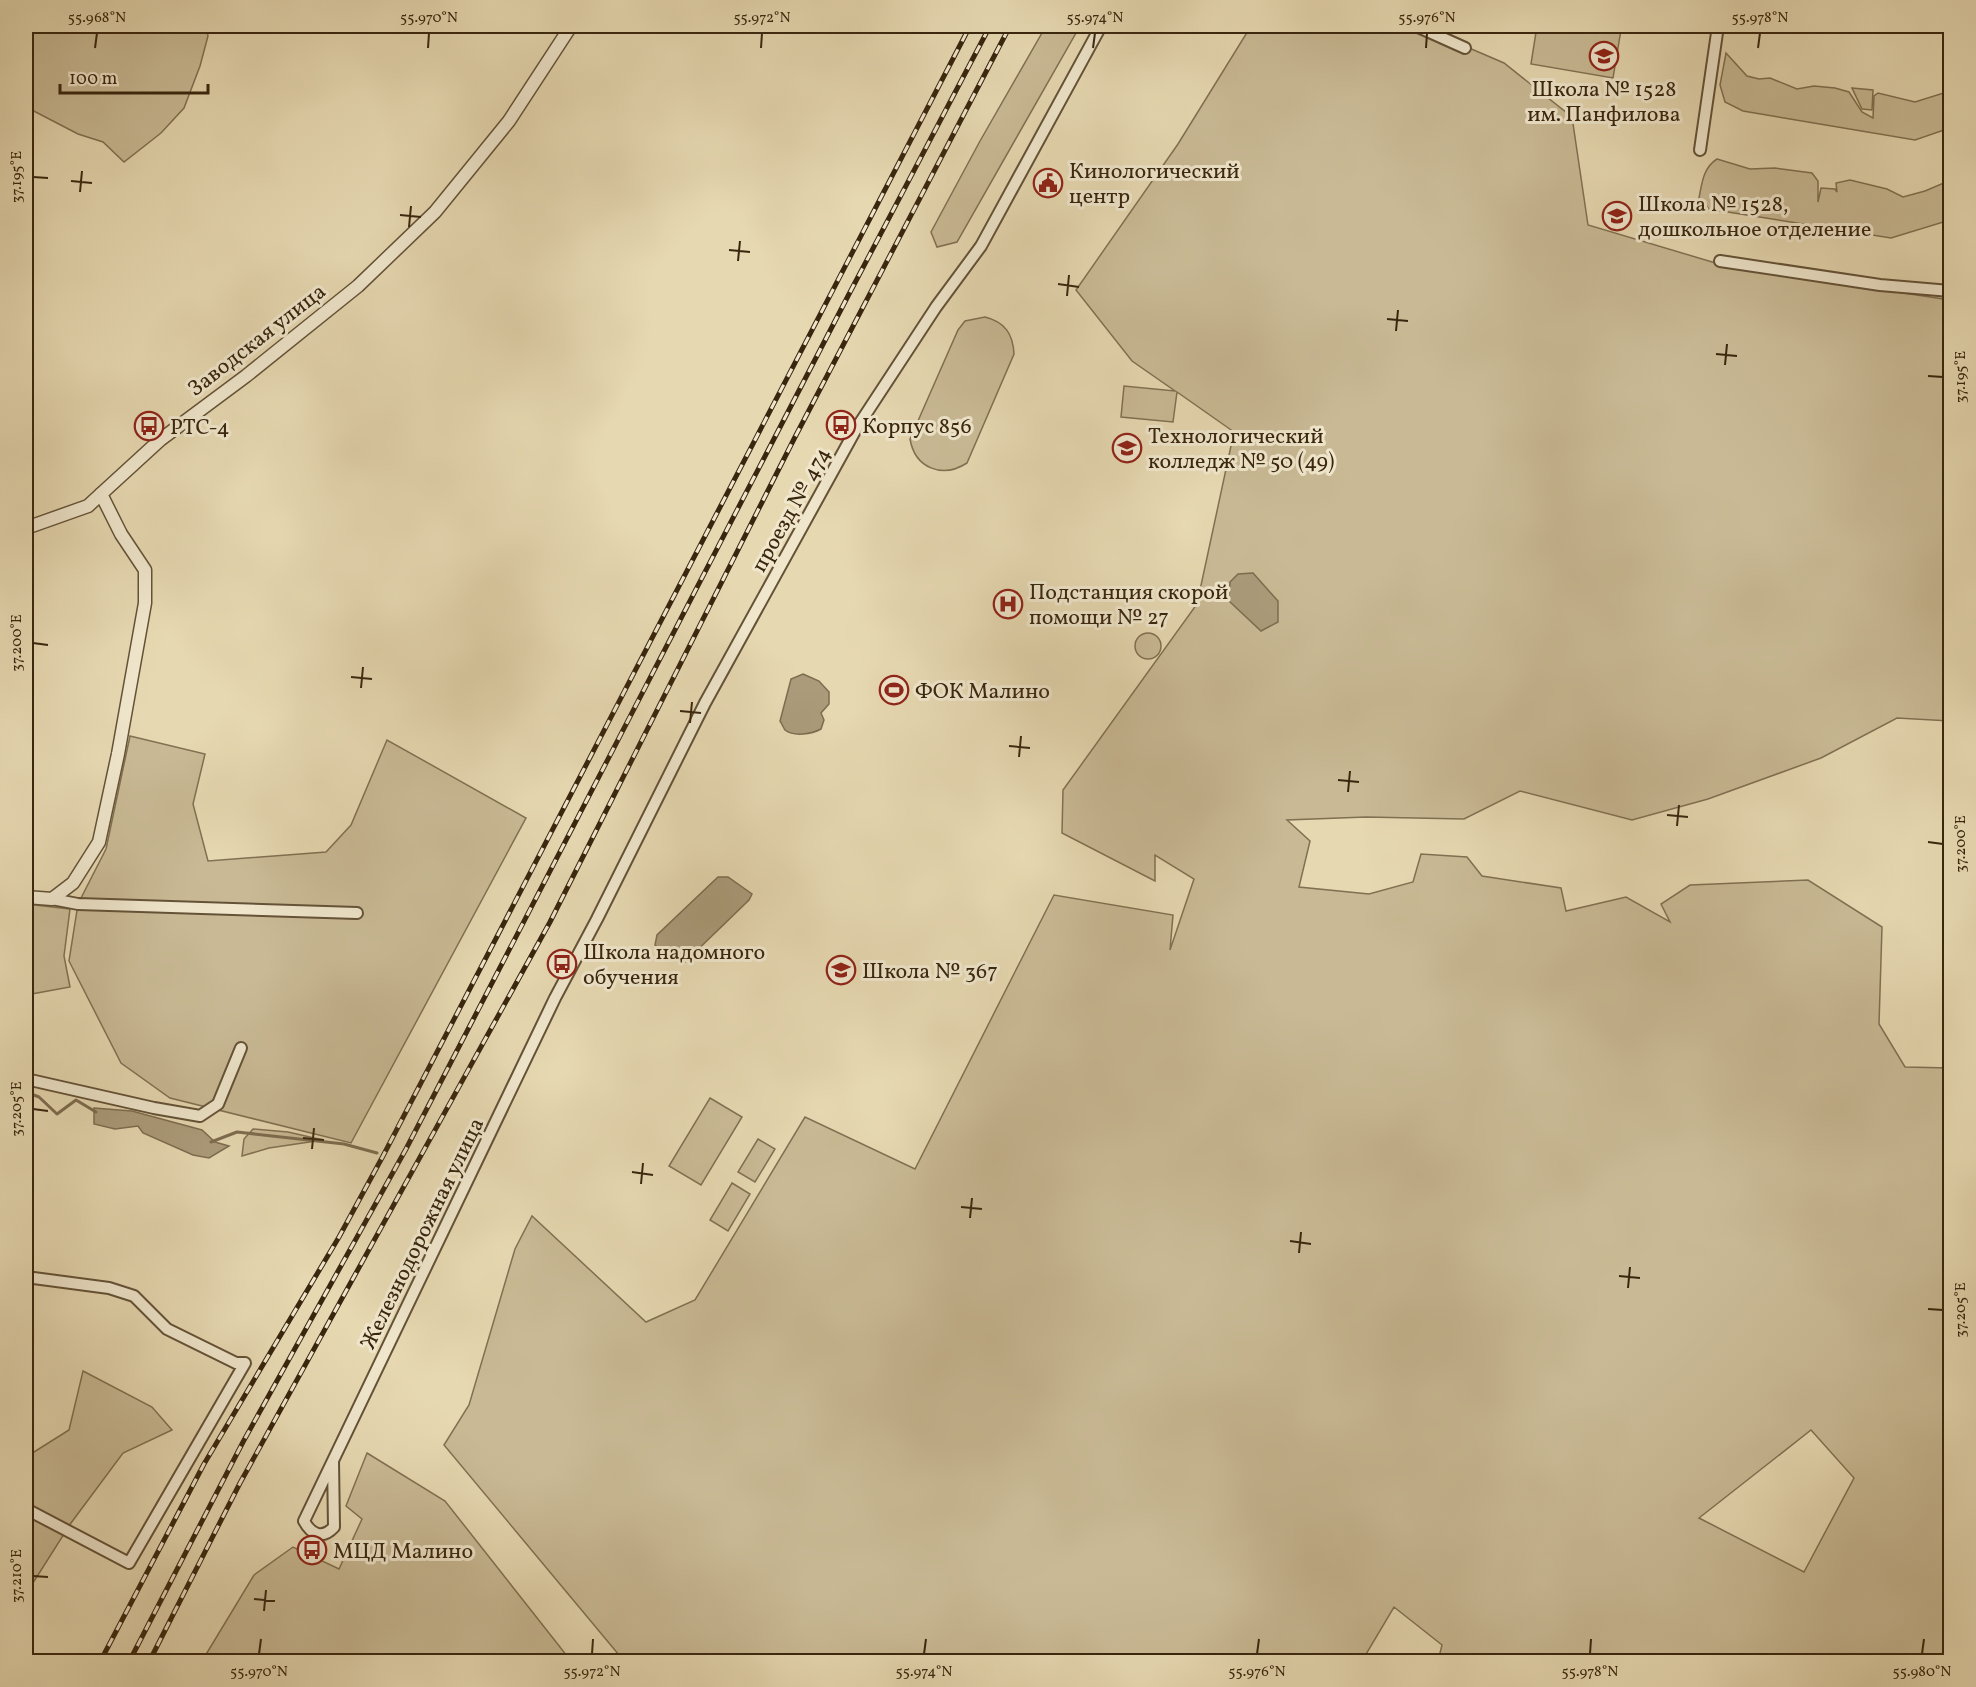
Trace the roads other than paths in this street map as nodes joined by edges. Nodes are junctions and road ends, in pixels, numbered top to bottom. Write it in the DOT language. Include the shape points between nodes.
graph roads {
  1 [pos="571,26"];
  2 [pos="1101,26"];
  3 [pos="1416,26"];
  4 [pos="1718,26"];
  5 [pos="1465,48"];
  6 [pos="1700,150"];
  7 [pos="1720,261"];
  8 [pos="1950,291"];
  9 [pos="101,494"];
  10 [pos="26,528"];
  11 [pos="26,897"];
  12 [pos="52,899"];
  13 [pos="357,913"];
  14 [pos="573,963"];
  15 [pos="241,1048"];
  16 [pos="26,1079"];
  17 [pos="26,1277"];
  18 [pos="333,1461"];
  19 [pos="26,1509"];
  1 -- 9 [label="street, Заводская улица" via="509,121 428,219 358,286 160,440"];
  2 -- 14 [label="street, проезд № 474" via="981,246 856,429 705,703"];
  3 -- 5 [label="street"];
  4 -- 6 [label="street"];
  7 -- 8 [label="street" via="1880,285"];
  9 -- 10 [label="street, Заводская улица" via="88,506"];
  9 -- 12 [label="street" via="121,534 146,570 145,603 99,842 74,883"];
  11 -- 12 [label="street"];
  12 -- 13 [label="street" via="78,904"];
  14 -- 18 [label="street, Железнодорожная улица"];
  15 -- 16 [label="street" via="218,1104 200,1116"];
  17 -- 19 [label="street" via="109,1288 134,1296 167,1329 236,1363 245,1363 129,1563"];
  18 -- 18 [label="street, Железнодорожная улица" via="334,1527 324,1535 309,1530 304,1521"];
}
